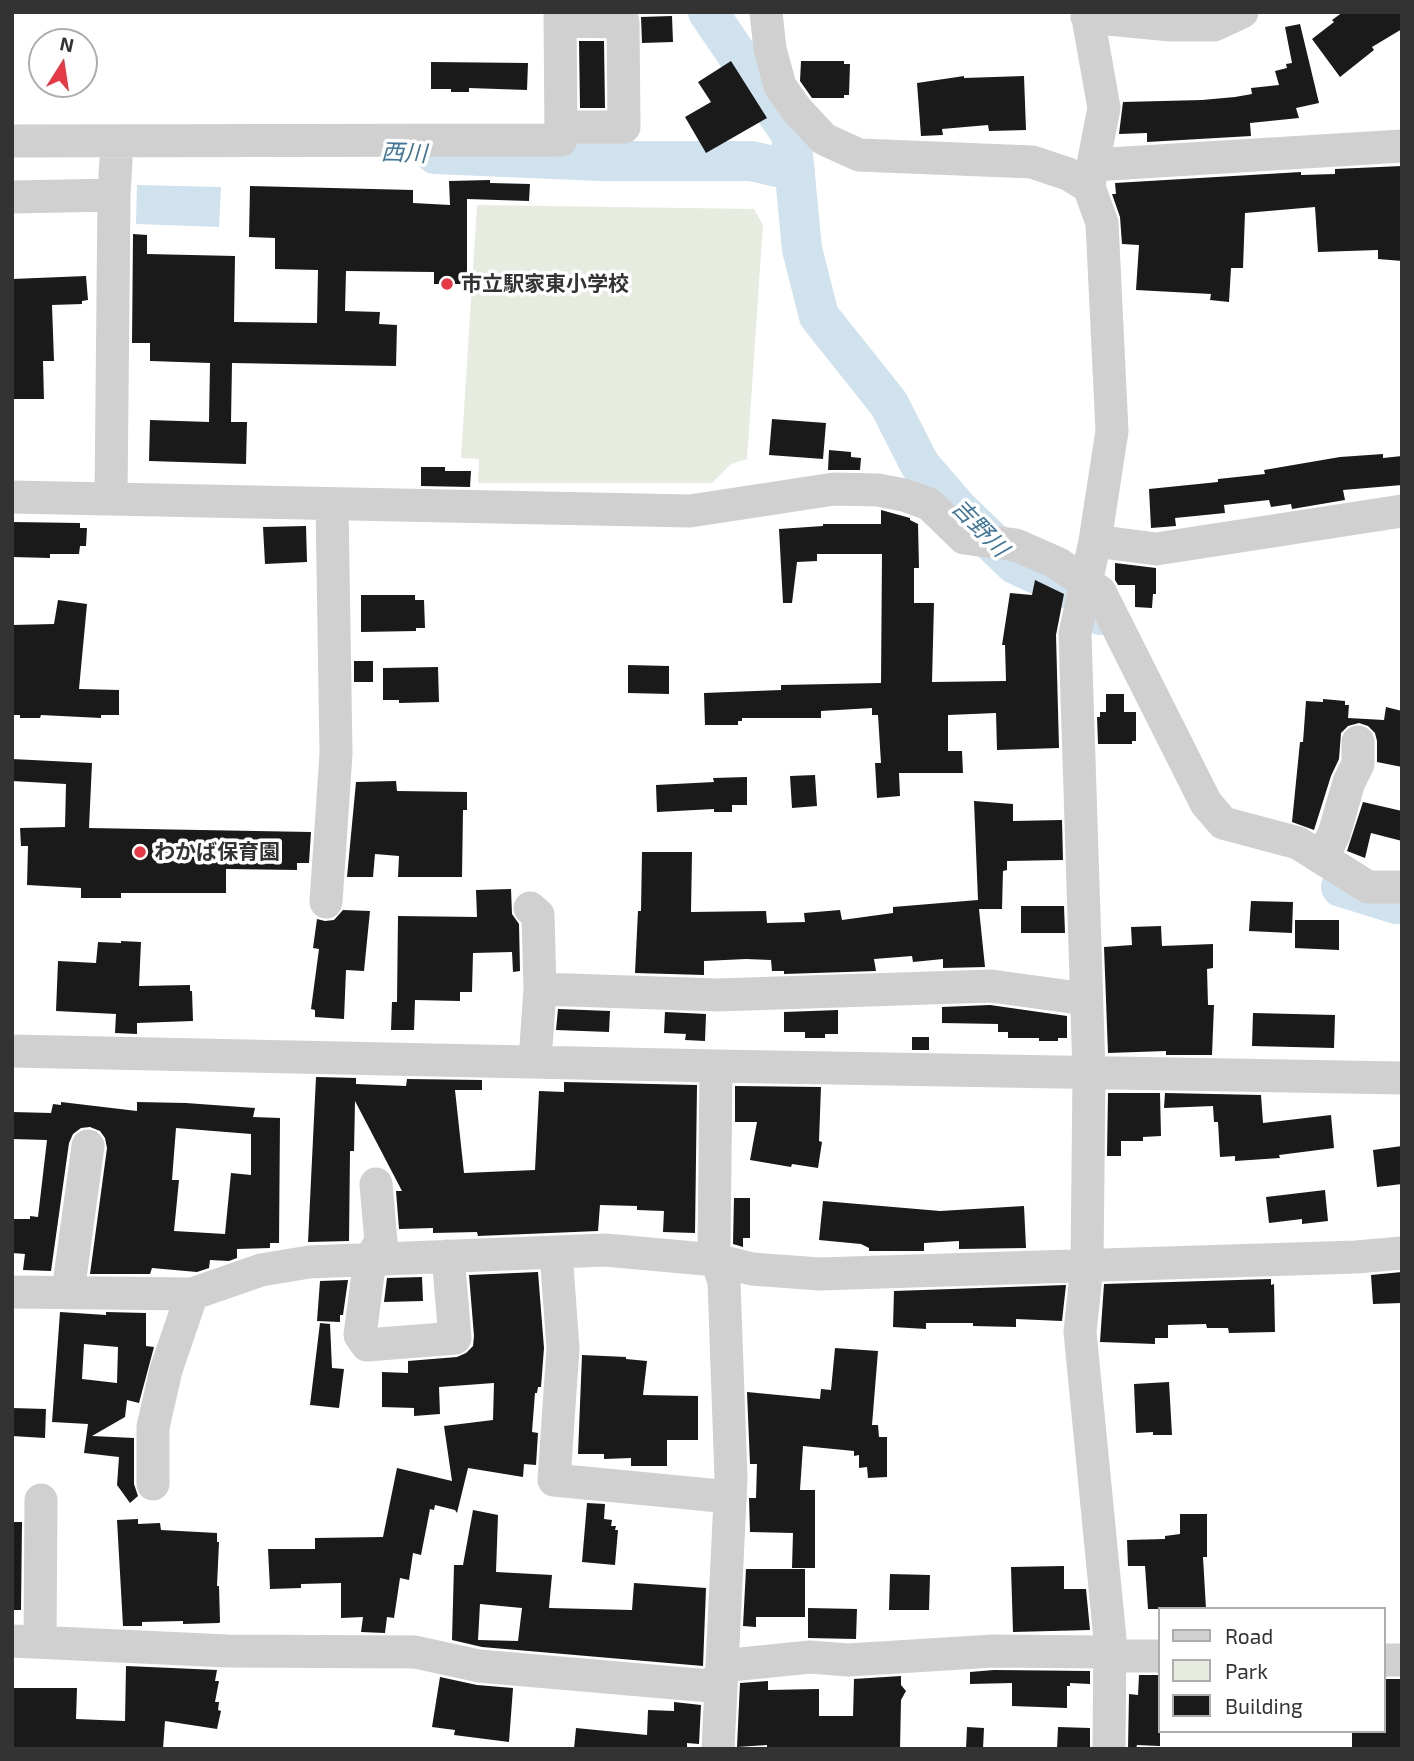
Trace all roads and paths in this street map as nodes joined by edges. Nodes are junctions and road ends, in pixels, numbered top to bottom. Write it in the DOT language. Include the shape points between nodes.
graph roads {
  1 [pos="766,12"];
  2 [pos="1242,12"];
  3 [pos="1087,14"];
  4 [pos="560,17"];
  5 [pos="561,127"];
  6 [pos="12,141"];
  7 [pos="117,141"];
  8 [pos="1402,146"];
  9 [pos="1091,176"];
  10 [pos="115,186"];
  11 [pos="12,197"];
  12 [pos="12,497"];
  13 [pos="111,499"];
  14 [pos="332,504"];
  15 [pos="1402,511"];
  16 [pos="1095,541"];
  17 [pos="1084,593"];
  18 [pos="1358,742"];
  19 [pos="1322,858"];
  20 [pos="1402,887"];
  21 [pos="326,902"];
  22 [pos="530,908"];
  23 [pos="540,989"];
  24 [pos="1086,999"];
  25 [pos="12,1051"];
  26 [pos="535,1062"];
  27 [pos="716,1066"];
  28 [pos="1089,1072"];
  29 [pos="1402,1078"];
  30 [pos="88,1146"];
  31 [pos="376,1184"];
  32 [pos="556,1252"];
  33 [pos="1402,1253"];
  34 [pos="448,1256"];
  35 [pos="370,1259"];
  36 [pos="716,1260"];
  37 [pos="1087,1266"];
  38 [pos="12,1292"];
  39 [pos="68,1292"];
  40 [pos="192,1294"];
  41 [pos="153,1484"];
  42 [pos="730,1497"];
  43 [pos="41,1500"];
  44 [pos="26,1641"];
  45 [pos="1110,1654"];
  46 [pos="1158,1656"];
  47 [pos="721,1675"];
  48 [pos="718,1749"];
  49 [pos="1109,1749"];
  1 -- 9 [label="street" via="780,86 824,139 859,155 1032,162"];
  2 -- 3 [label="street" via="1214,25"];
  3 -- 9 [label="street" via="1104,108"];
  4 -- 5 [label="street"];
  4 -- 5 [label="street" via="623,22 624,127"];
  5 -- 7 [label="street" via="561,140"];
  6 -- 7 [label="street"];
  7 -- 10 [label="street"];
  8 -- 9 [label="street"];
  9 -- 16 [label="street" via="1102,223 1112,431"];
  10 -- 11 [label="street"];
  10 -- 13 [label="street"];
  12 -- 13 [label="street"];
  13 -- 14 [label="street"];
  14 -- 17 [label="street" via="690,511 834,489 878,490 929,504 964,538 1016,545 1057,563"];
  14 -- 21 [label="street" via="336,754"];
  15 -- 16 [label="street" via="1156,549"];
  16 -- 17 [label="street"];
  17 -- 19 [label="street" via="1100,592 1206,803 1223,823 1298,843"];
  17 -- 24 [label="street" via="1075,634"];
  18 -- 19 [label="street" via="1358,764"];
  19 -- 20 [label="street" via="1368,887"];
  22 -- 23 [label="street" via="538,915"];
  23 -- 24 [label="street" via="717,995 991,986"];
  23 -- 26 [label="street"];
  24 -- 28 [label="street"];
  25 -- 26 [label="street"];
  26 -- 27 [label="street"];
  27 -- 28 [label="street"];
  27 -- 36 [label="street"];
  28 -- 29 [label="street"];
  28 -- 37 [label="street"];
  30 -- 39 [label="street"];
  31 -- 35 [label="street" via="381,1242"];
  32 -- 34 [label="street"];
  32 -- 36 [label="street" via="605,1250"];
  32 -- 42 [label="street" via="562,1348 554,1480"];
  33 -- 37 [label="street"];
  34 -- 35 [label="street"];
  34 -- 35 [label="street" via="455,1338 367,1345 360,1335"];
  35 -- 40 [label="street" via="261,1270"];
  36 -- 37 [label="street" via="752,1269 819,1274"];
  36 -- 42 [label="street" via="724,1282"];
  37 -- 45 [label="street" via="1080,1332"];
  38 -- 39 [label="street"];
  39 -- 40 [label="street"];
  40 -- 41 [label="street" via="166,1370 153,1427"];
  42 -- 47 [label="street"];
  43 -- 44 [label="street"];
  44 -- 47 [label="street" via="227,1651 415,1652 479,1666 710,1686"];
  45 -- 46 [label="street"];
  45 -- 47 [label="street" via="993,1651 849,1660 810,1657 731,1665"];
  45 -- 49 [label="street"];
  47 -- 48 [label="street"];
}
